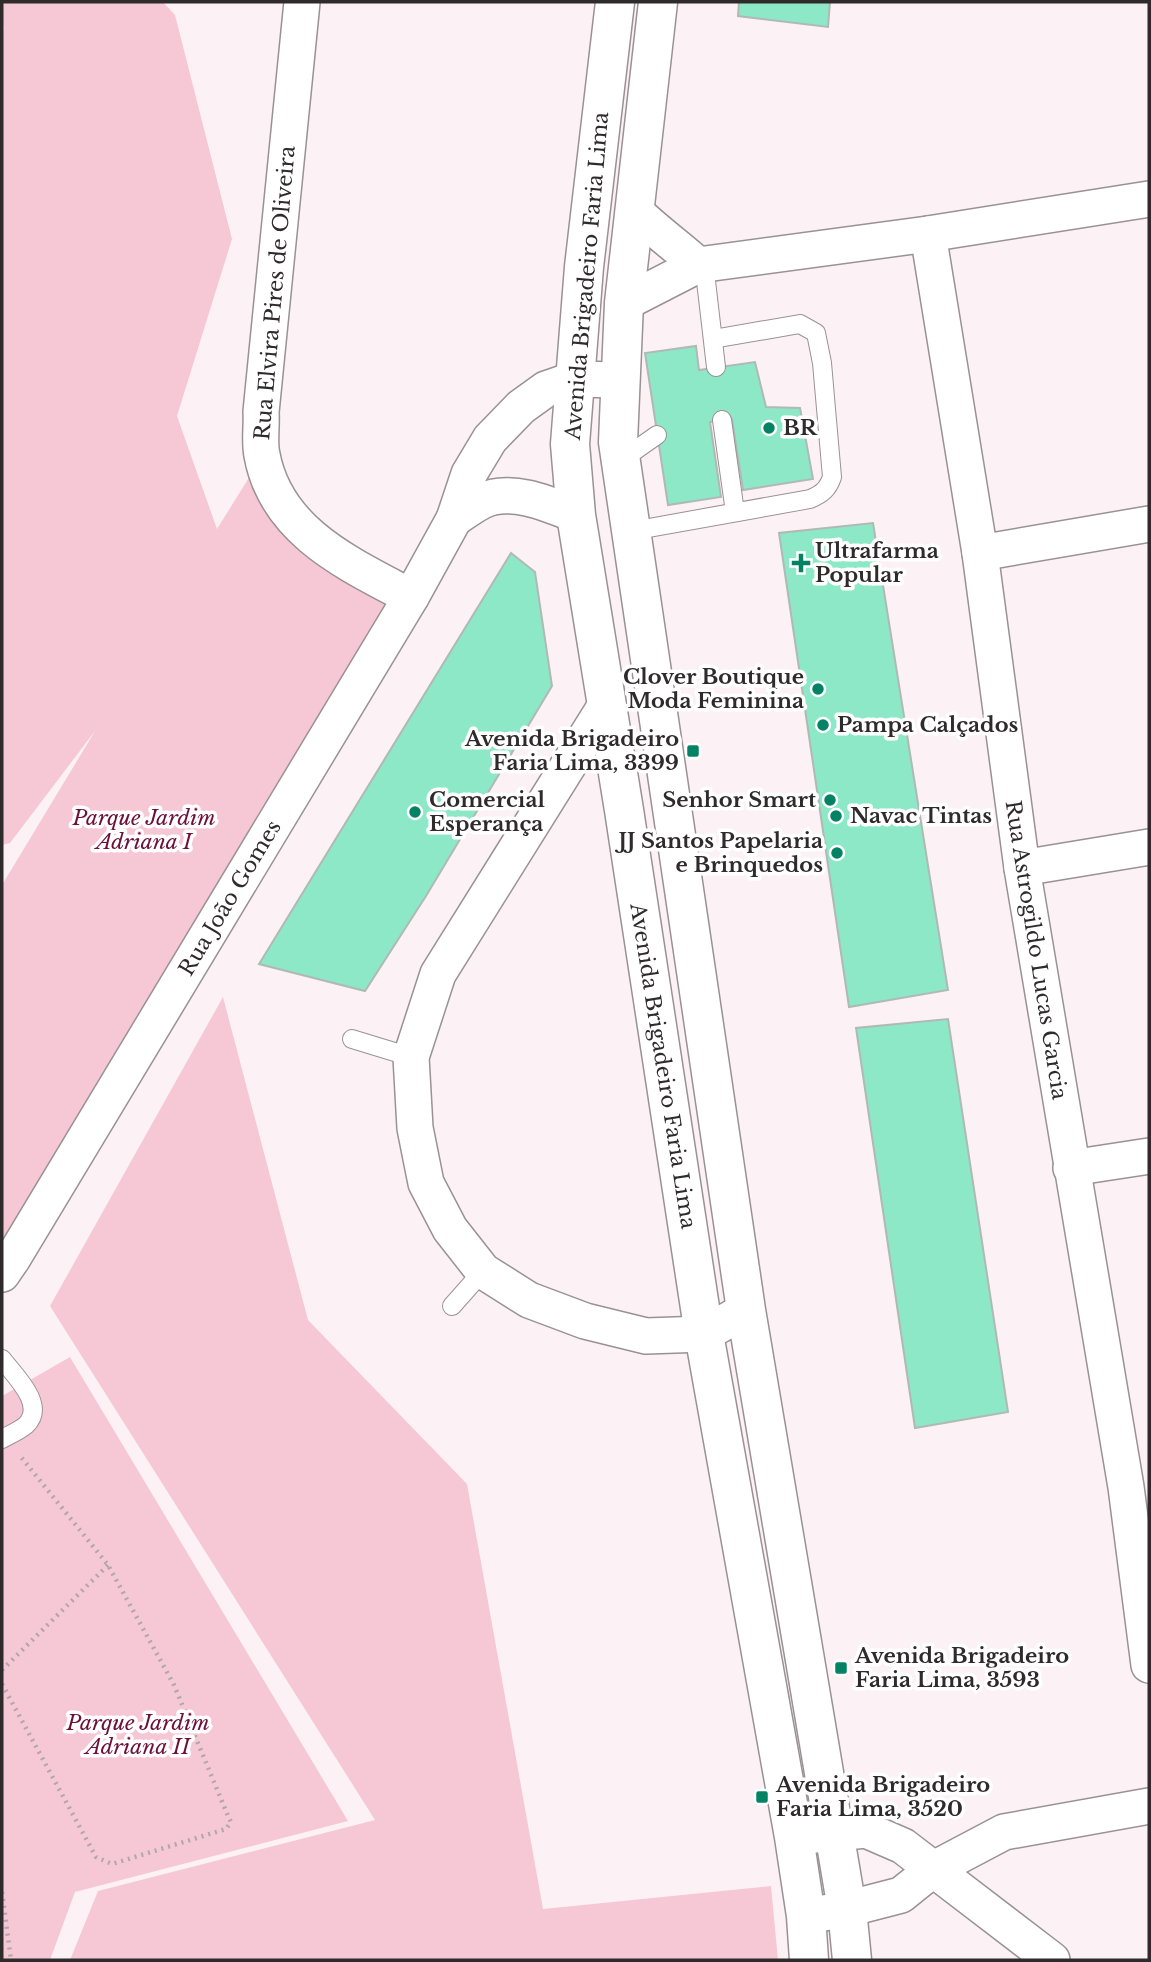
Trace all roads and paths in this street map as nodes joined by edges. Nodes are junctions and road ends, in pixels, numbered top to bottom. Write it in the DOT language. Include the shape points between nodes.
graph roads {
  1 [pos="302,2"];
  2 [pos="615,2"];
  3 [pos="658,2"];
  4 [pos="1149,199"];
  5 [pos="634,210"];
  6 [pos="928,234"];
  7 [pos="701,264"];
  8 [pos="624,303"];
  9 [pos="713,339"];
  10 [pos="716,367"];
  11 [pos="575,379"];
  12 [pos="620,380"];
  13 [pos="722,421"];
  14 [pos="657,435"];
  15 [pos="620,461"];
  16 [pos="735,512"];
  17 [pos="576,516"];
  18 [pos="454,519"];
  19 [pos="1149,524"];
  20 [pos="632,531"];
  21 [pos="980,553"];
  22 [pos="411,597"];
  23 [pos="606,705"];
  24 [pos="1149,847"];
  25 [pos="1022,868"];
  26 [pos="352,1039"];
  27 [pos="411,1057"];
  28 [pos="1149,1156"];
  29 [pos="1071,1168"];
  30 [pos="483,1271"];
  31 [pos="2,1274"];
  32 [pos="452,1306"];
  33 [pos="746,1310"];
  34 [pos="704,1334"];
  35 [pos="2,1359"];
  36 [pos="4,1438"];
  37 [pos="1137,1485"];
  38 [pos="108,1565"];
  39 [pos="1149,1665"];
  40 [pos="2,1670"];
  41 [pos="2,1684"];
  42 [pos="1149,1806"];
  43 [pos="834,1833"];
  44 [pos="794,1837"];
  45 [pos="932,1870"];
  46 [pos="2,1892"];
  47 [pos="846,1909"];
  48 [pos="806,1916"];
  49 [pos="10,1960"];
  50 [pos="809,1960"];
  51 [pos="852,1960"];
  52 [pos="1052,1960"];
  1 -- 22 [label="street, Rua Elvira Pires de Oliveira" via="261,412 262,454 274,492 298,526 331,553"];
  2 -- 11 [label="main road, Avenida Brigadeiro Faria Lima"];
  3 -- 5 [label="main road, Avenida Brigadeiro Faria Lima"];
  4 -- 6 [label="street"];
  5 -- 7 [label="street"];
  5 -- 8 [label="main road, Avenida Brigadeiro Faria Lima"];
  6 -- 7 [label="street"];
  6 -- 21 [label="street, Rua Astrogildo Lucas Garcia"];
  7 -- 8 [label="street"];
  7 -- 9 [label="lane"];
  8 -- 12 [label="main road, Avenida Brigadeiro Faria Lima"];
  9 -- 10 [label="lane"];
  9 -- 16 [label="lane" via="800,324 816,333 822,363 832,477 828,487 810,499"];
  11 -- 12 [label="street, Rua João Gomes"];
  11 -- 17 [label="main road, Avenida Brigadeiro Faria Lima" via="570,444"];
  11 -- 18 [label="street, Rua João Gomes" via="546,388 490,439 469,474"];
  12 -- 15 [label="main road, Avenida Brigadeiro Faria Lima"];
  13 -- 16 [label="lane"];
  14 -- 15 [label="lane"];
  15 -- 20 [label="main road, Avenida Brigadeiro Faria Lima"];
  16 -- 20 [label="lane"];
  17 -- 18 [label="street, Rua João Gomes" via="542,501 512,496 483,500"];
  17 -- 23 [label="main road, Avenida Brigadeiro Faria Lima"];
  18 -- 22 [label="street, Rua João Gomes"];
  19 -- 21 [label="street"];
  20 -- 33 [label="main road, Avenida Brigadeiro Faria Lima"];
  21 -- 25 [label="street, Rua Astrogildo Lucas Garcia"];
  22 -- 31 [label="street, Rua João Gomes"];
  23 -- 27 [label="street" via="438,974"];
  23 -- 34 [label="main road, Avenida Brigadeiro Faria Lima"];
  24 -- 25 [label="street"];
  25 -- 29 [label="street, Rua Astrogildo Lucas Garcia"];
  26 -- 27 [label="lane"];
  27 -- 30 [label="street" via="415,1128 426,1183 450,1229"];
  28 -- 29 [label="street"];
  29 -- 37 [label="street, Rua Astrogildo Lucas Garcia"];
  30 -- 32 [label="lane"];
  30 -- 34 [label="street" via="529,1300 585,1321 646,1336"];
  33 -- 34 [label="street"];
  33 -- 43 [label="main road, Avenida Brigadeiro Faria Lima"];
  34 -- 44 [label="main road, Avenida Brigadeiro Faria Lima"];
  35 -- 36 [label="lane" via="32,1399 27,1424"];
  36 -- 38 [label="path"];
  37 -- 39 [label="street, Rua Astrogildo Lucas Garcia"];
  38 -- 40 [label="path"];
  38 -- 41 [label="path" via="174,1685 229,1816 226,1829 112,1864 96,1857"];
  42 -- 45 [label="street" via="1004,1832"];
  43 -- 44 [label="street"];
  43 -- 45 [label="street" via="866,1830 903,1846"];
  43 -- 47 [label="main road, Avenida Brigadeiro Faria Lima"];
  44 -- 48 [label="main road, Avenida Brigadeiro Faria Lima"];
  45 -- 47 [label="street" via="901,1895"];
  45 -- 52 [label="street"];
  46 -- 49 [label="path"];
  47 -- 48 [label="street"];
  47 -- 51 [label="main road, Avenida Brigadeiro Faria Lima"];
  48 -- 50 [label="main road, Avenida Brigadeiro Faria Lima"];
}
